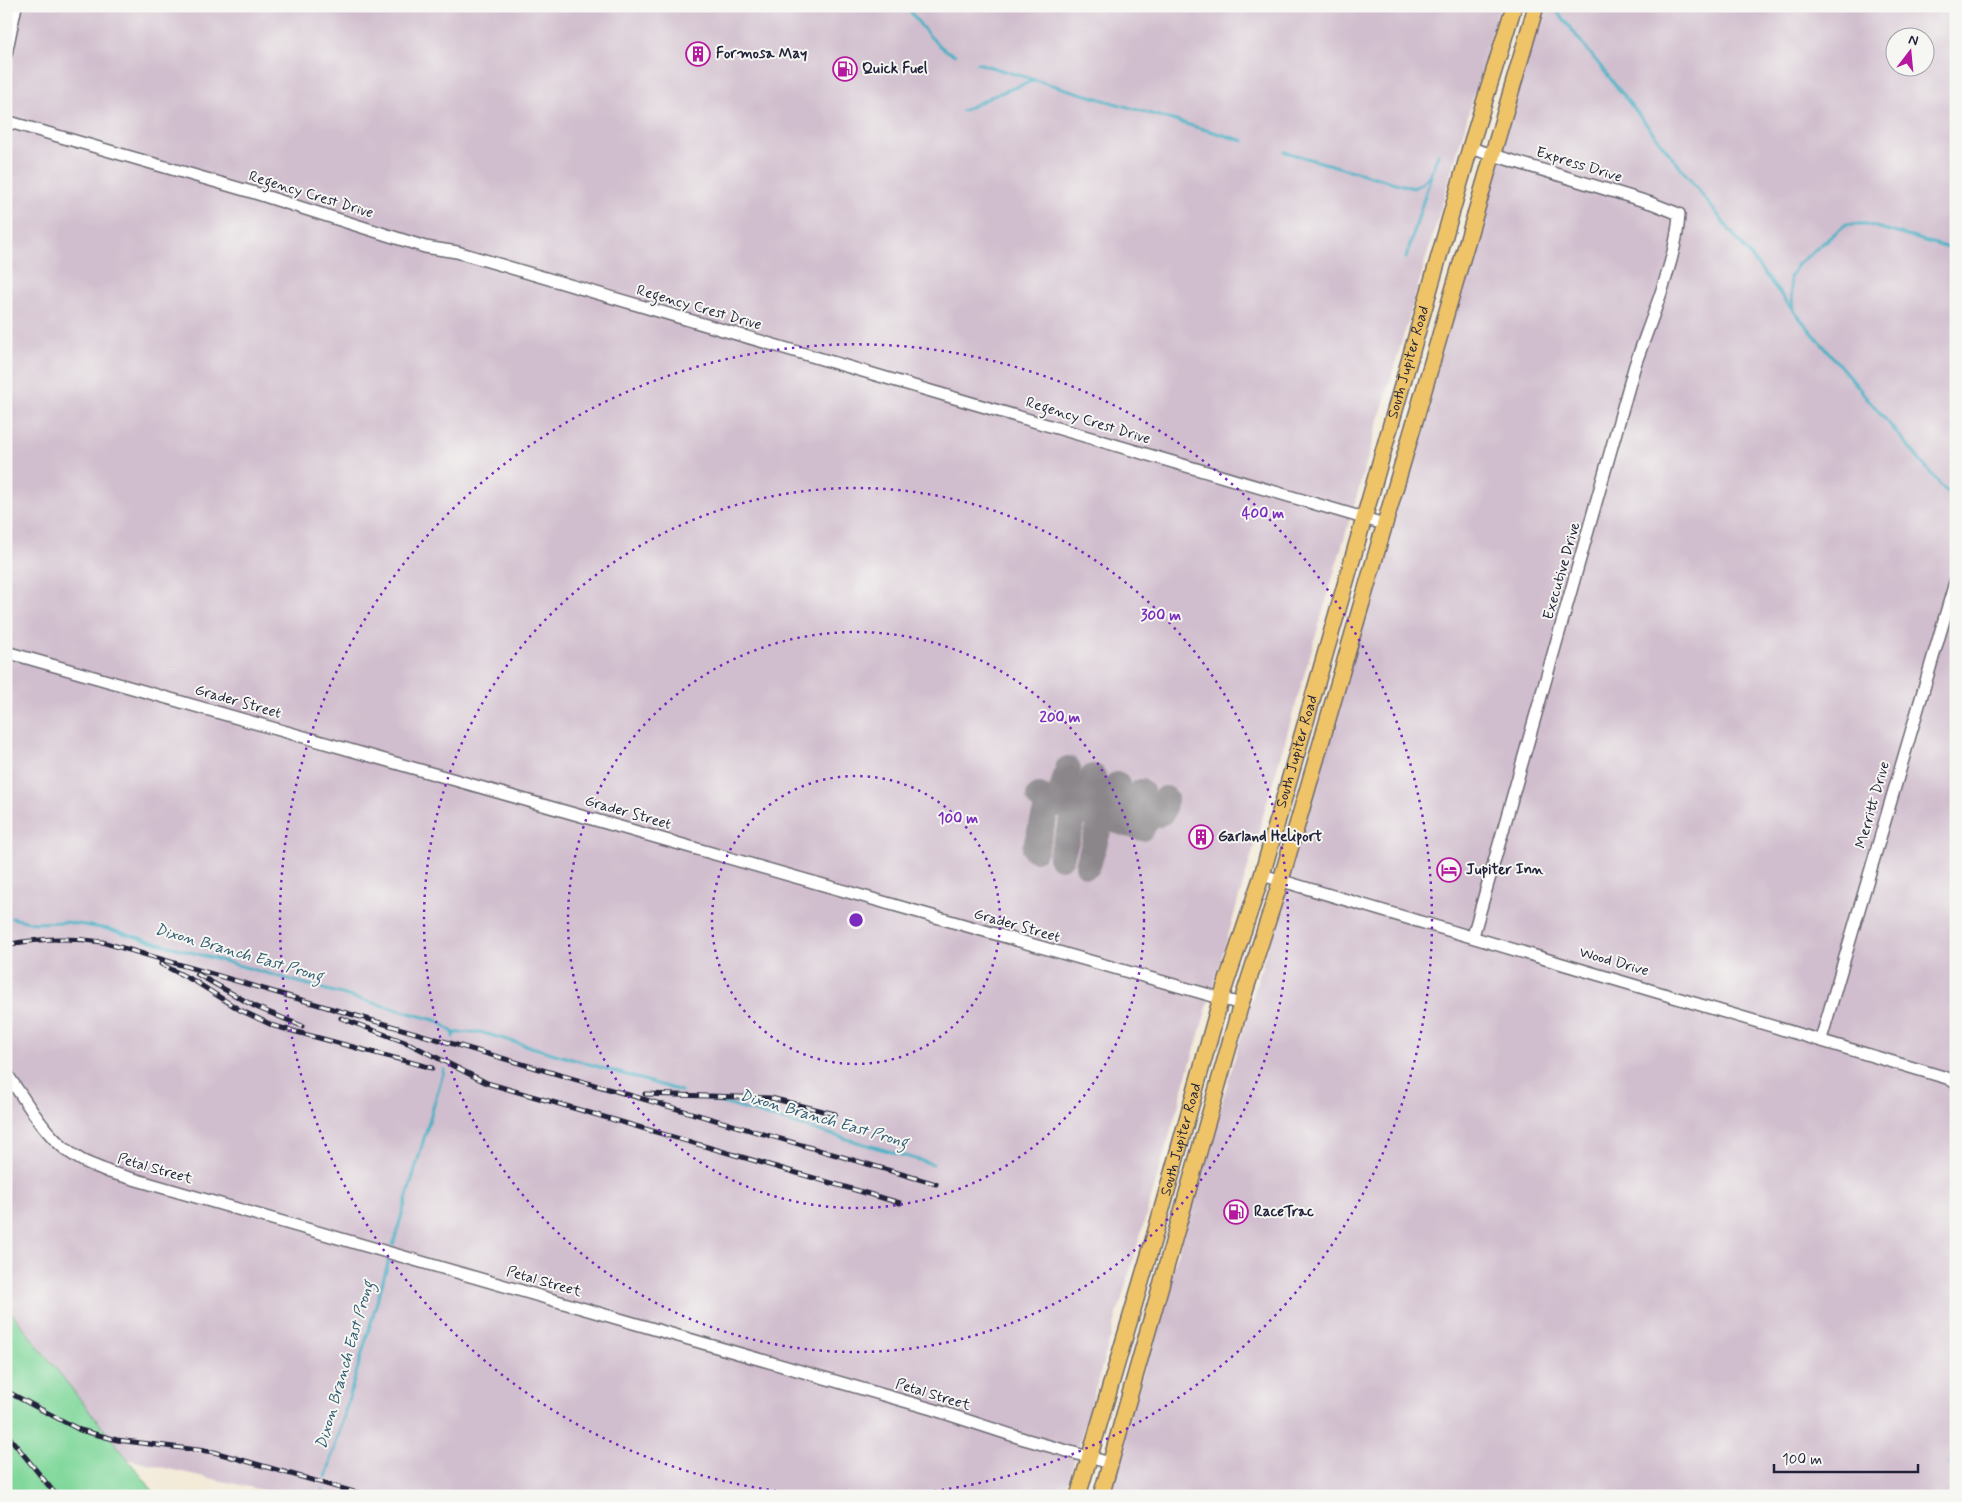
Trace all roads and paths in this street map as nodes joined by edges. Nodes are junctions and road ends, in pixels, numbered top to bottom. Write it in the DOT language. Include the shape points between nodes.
graph roads {
  1 [pos="16,6"];
  2 [pos="1514,6"];
  3 [pos="1536,6"];
  4 [pos="6,54"];
  5 [pos="6,121"];
  6 [pos="1470,148"];
  7 [pos="1492,154"];
  8 [pos="1679,214"];
  9 [pos="1430,290"];
  10 [pos="1450,297"];
  11 [pos="1365,519"];
  12 [pos="1384,524"];
  13 [pos="1956,579"];
  14 [pos="6,652"];
  15 [pos="1262,875"];
  16 [pos="1281,880"];
  17 [pos="1473,936"];
  18 [pos="1221,998"];
  19 [pos="1241,1004"];
  20 [pos="1821,1039"];
  21 [pos="6,1073"];
  22 [pos="1956,1083"];
  23 [pos="1089,1457"];
  24 [pos="1110,1463"];
  25 [pos="1078,1496"];
  26 [pos="1101,1496"];
  1 -- 4 [label="street"];
  2 -- 6 [label="main road, South Jupiter Road"];
  3 -- 7 [label="main road, South Jupiter Road"];
  5 -- 11 [label="street, Regency Crest Drive" via="255,193 425,247 457,252"];
  6 -- 7 [label="street, Express Drive"];
  6 -- 9 [label="main road, South Jupiter Road"];
  7 -- 8 [label="street, Express Drive"];
  7 -- 10 [label="main road, South Jupiter Road"];
  8 -- 17 [label="street, Executive Drive" via="1661,290 1636,365"];
  9 -- 10 [label="main road"];
  9 -- 11 [label="main road, South Jupiter Road"];
  10 -- 12 [label="main road, South Jupiter Road"];
  11 -- 12 [label="street, Regency Crest Drive"];
  11 -- 15 [label="main road, South Jupiter Road"];
  12 -- 16 [label="main road, South Jupiter Road"];
  13 -- 20 [label="street, Merritt Drive"];
  14 -- 18 [label="street, Grader Street"];
  15 -- 16 [label="street, Wood Drive"];
  15 -- 18 [label="main road, South Jupiter Road"];
  16 -- 17 [label="street, Wood Drive"];
  16 -- 19 [label="main road, South Jupiter Road"];
  17 -- 20 [label="street, Wood Drive"];
  18 -- 19 [label="street, Grader Street"];
  18 -- 23 [label="main road, South Jupiter Road"];
  19 -- 24 [label="main road, South Jupiter Road"];
  20 -- 22 [label="street, Wood Drive"];
  21 -- 23 [label="street, Petal Street" via="60,1144 78,1158 109,1172"];
  23 -- 24 [label="street, Petal Street"];
  23 -- 25 [label="main road, South Jupiter Road"];
  24 -- 26 [label="main road, South Jupiter Road"];
}
